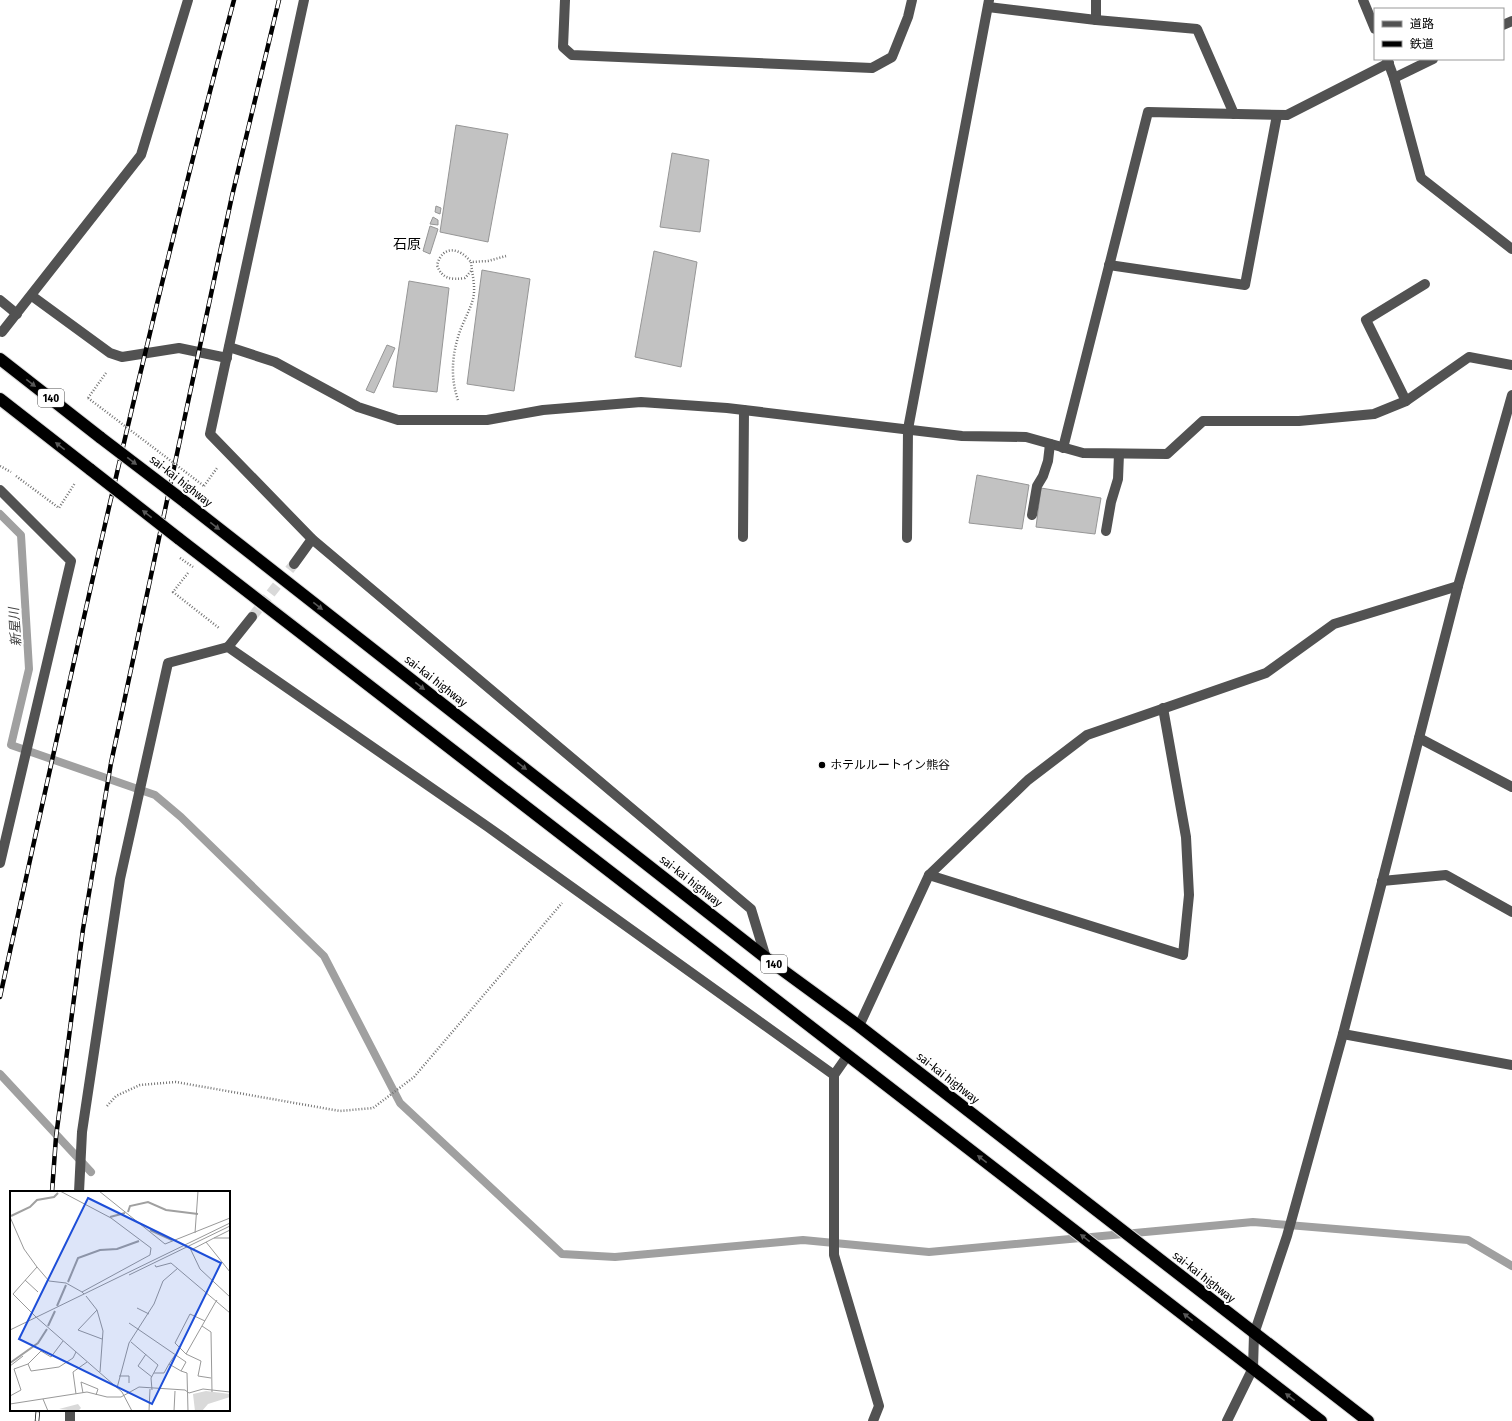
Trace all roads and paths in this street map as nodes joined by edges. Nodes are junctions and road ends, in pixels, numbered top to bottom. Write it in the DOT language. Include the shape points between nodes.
graph roads {
  1 [pos="188,0"];
  2 [pos="304,0"];
  3 [pos="565,0"];
  4 [pos="912,0"];
  5 [pos="1096,0"];
  6 [pos="1363,0"];
  7 [pos="989,3"];
  8 [pos="1096,20"];
  9 [pos="1374,27"];
  10 [pos="1431,60"];
  11 [pos="1388,61"];
  12 [pos="1394,78"];
  13 [pos="1234,114"];
  14 [pos="1278,115"];
  15 [pos="1512,249"];
  16 [pos="506,256"];
  17 [pos="471,262"];
  18 [pos="1109,265"];
  19 [pos="472,271"];
  20 [pos="1425,284"];
  21 [pos="32,296"];
  22 [pos="0,300"];
  23 [pos="17,314"];
  24 [pos="2,332"];
  25 [pos="229,347"];
  26 [pos="227,358"];
  27 [pos="0,359"];
  28 [pos="1512,365"];
  29 [pos="101,368"];
  30 [pos="1512,395"];
  31 [pos="0,399"];
  32 [pos="1406,401"];
  33 [pos="744,410"];
  34 [pos="466,420"];
  35 [pos="908,430"];
  36 [pos="1050,444"];
  37 [pos="1063,448"];
  38 [pos="1119,454"];
  39 [pos="0,466"];
  40 [pos="78,479"];
  41 [pos="204,486"];
  42 [pos="0,490"];
  43 [pos="1032,515"];
  44 [pos="1106,531"];
  45 [pos="743,537"];
  46 [pos="908,538"];
  47 [pos="312,539"];
  48 [pos="294,564"];
  49 [pos="193,567"];
  50 [pos="1458,586"];
  51 [pos="252,617"];
  52 [pos="221,630"];
  53 [pos="228,648"];
  54 [pos="1163,708"];
  55 [pos="1419,738"];
  56 [pos="1512,787"];
  57 [pos="0,863"];
  58 [pos="929,875"];
  59 [pos="1382,881"];
  60 [pos="574,889"];
  61 [pos="1512,912"];
  62 [pos="766,958"];
  63 [pos="859,1026"];
  64 [pos="1343,1034"];
  65 [pos="848,1055"];
  66 [pos="1512,1065"];
  67 [pos="834,1075"];
  68 [pos="82,1132"];
  69 [pos="79,1191"];
  70 [pos="1254,1334"];
  71 [pos="1253,1368"];
  72 [pos="873,1421"];
  73 [pos="1227,1421"];
  74 [pos="1321,1421"];
  75 [pos="1368,1421"];
  1 -- 21 [label="street" via="141,155"];
  2 -- 25 [label="street"];
  3 -- 4 [label="street" via="563,47 572,55 872,68 892,58"];
  5 -- 8 [label="street"];
  6 -- 9 [label="street"];
  7 -- 8 [label="street"];
  7 -- 35 [label="street"];
  8 -- 13 [label="street" via="1197,29"];
  10 -- 12 [label="street"];
  11 -- 12 [label="street"];
  11 -- 14 [label="street" via="1286,115"];
  12 -- 15 [label="street" via="1421,178"];
  13 -- 14 [label="street"];
  13 -- 18 [label="street" via="1148,112"];
  14 -- 18 [label="street" via="1245,285"];
  16 -- 17 [label="path"];
  17 -- 19 [label="path"];
  17 -- 19 [label="path" via="462,252 450,251 439,258 437,265 443,276 450,279 465,278"];
  18 -- 37 [label="street"];
  19 -- 34 [label="path" via="473,298 460,332 452,369 454,387"];
  20 -- 32 [label="street" via="1366,320"];
  21 -- 23 [label="street"];
  21 -- 26 [label="street" via="110,353 122,356 179,348"];
  22 -- 23 [label="street"];
  23 -- 24 [label="street"];
  25 -- 26 [label="street"];
  25 -- 34 [label="street" via="275,362 358,407 391,418"];
  26 -- 47 [label="street" via="210,434"];
  27 -- 62 [label="highway, sai-kai highway / 140, one-way, bridge"];
  28 -- 32 [label="street" via="1469,357"];
  29 -- 41 [label="path, bridge" via="106,372 88,398"];
  30 -- 50 [label="street"];
  65 -- 31 [label="highway, 140, one-way, bridge"];
  32 -- 38 [label="street" via="1374,414 1299,421 1202,421 1167,454"];
  33 -- 34 [label="street" via="641,402 543,410 487,420"];
  33 -- 35 [label="street"];
  33 -- 45 [label="street"];
  35 -- 36 [label="street" via="962,436 1026,438"];
  35 -- 46 [label="street"];
  36 -- 37 [label="street"];
  36 -- 43 [label="street" via="1048,461 1037,486"];
  37 -- 38 [label="street" via="1083,453"];
  38 -- 44 [label="street" via="1118,479"];
  39 -- 40 [label="path" via="59,508"];
  42 -- 57 [label="street" via="70,561"];
  47 -- 48 [label="street"];
  47 -- 62 [label="street" via="751,909"];
  49 -- 52 [label="path" via="173,592"];
  50 -- 54 [label="street" via="1334,624 1266,673"];
  50 -- 55 [label="street"];
  51 -- 53 [label="street"];
  53 -- 60 [label="street"];
  53 -- 68 [label="street" via="168,663 120,879"];
  54 -- 58 [label="street" via="1087,735 1028,780"];
  54 -- 58 [label="street" via="1186,837 1189,895 1183,955"];
  55 -- 56 [label="street"];
  55 -- 59 [label="street"];
  58 -- 63 [label="street"];
  59 -- 61 [label="street" via="1446,875"];
  59 -- 64 [label="street"];
  60 -- 67 [label="street"];
  60 -- 68 [label="path" via="414,1077 373,1108 340,1111 176,1082 140,1085 116,1096"];
  62 -- 63 [label="highway, sai-kai highway / 140"];
  63 -- 70 [label="highway, sai-kai highway / 140"];
  64 -- 66 [label="street"];
  64 -- 70 [label="street" via="1287,1236"];
  65 -- 67 [label="street"];
  71 -- 65 [label="highway, 140, one-way"];
  67 -- 72 [label="street" via="834,1254 879,1406"];
  68 -- 69 [label="street"];
  70 -- 71 [label="street"];
  70 -- 75 [label="highway, sai-kai highway / 140"];
  71 -- 73 [label="street"];
  74 -- 71 [label="highway, 140, one-way"];
}
